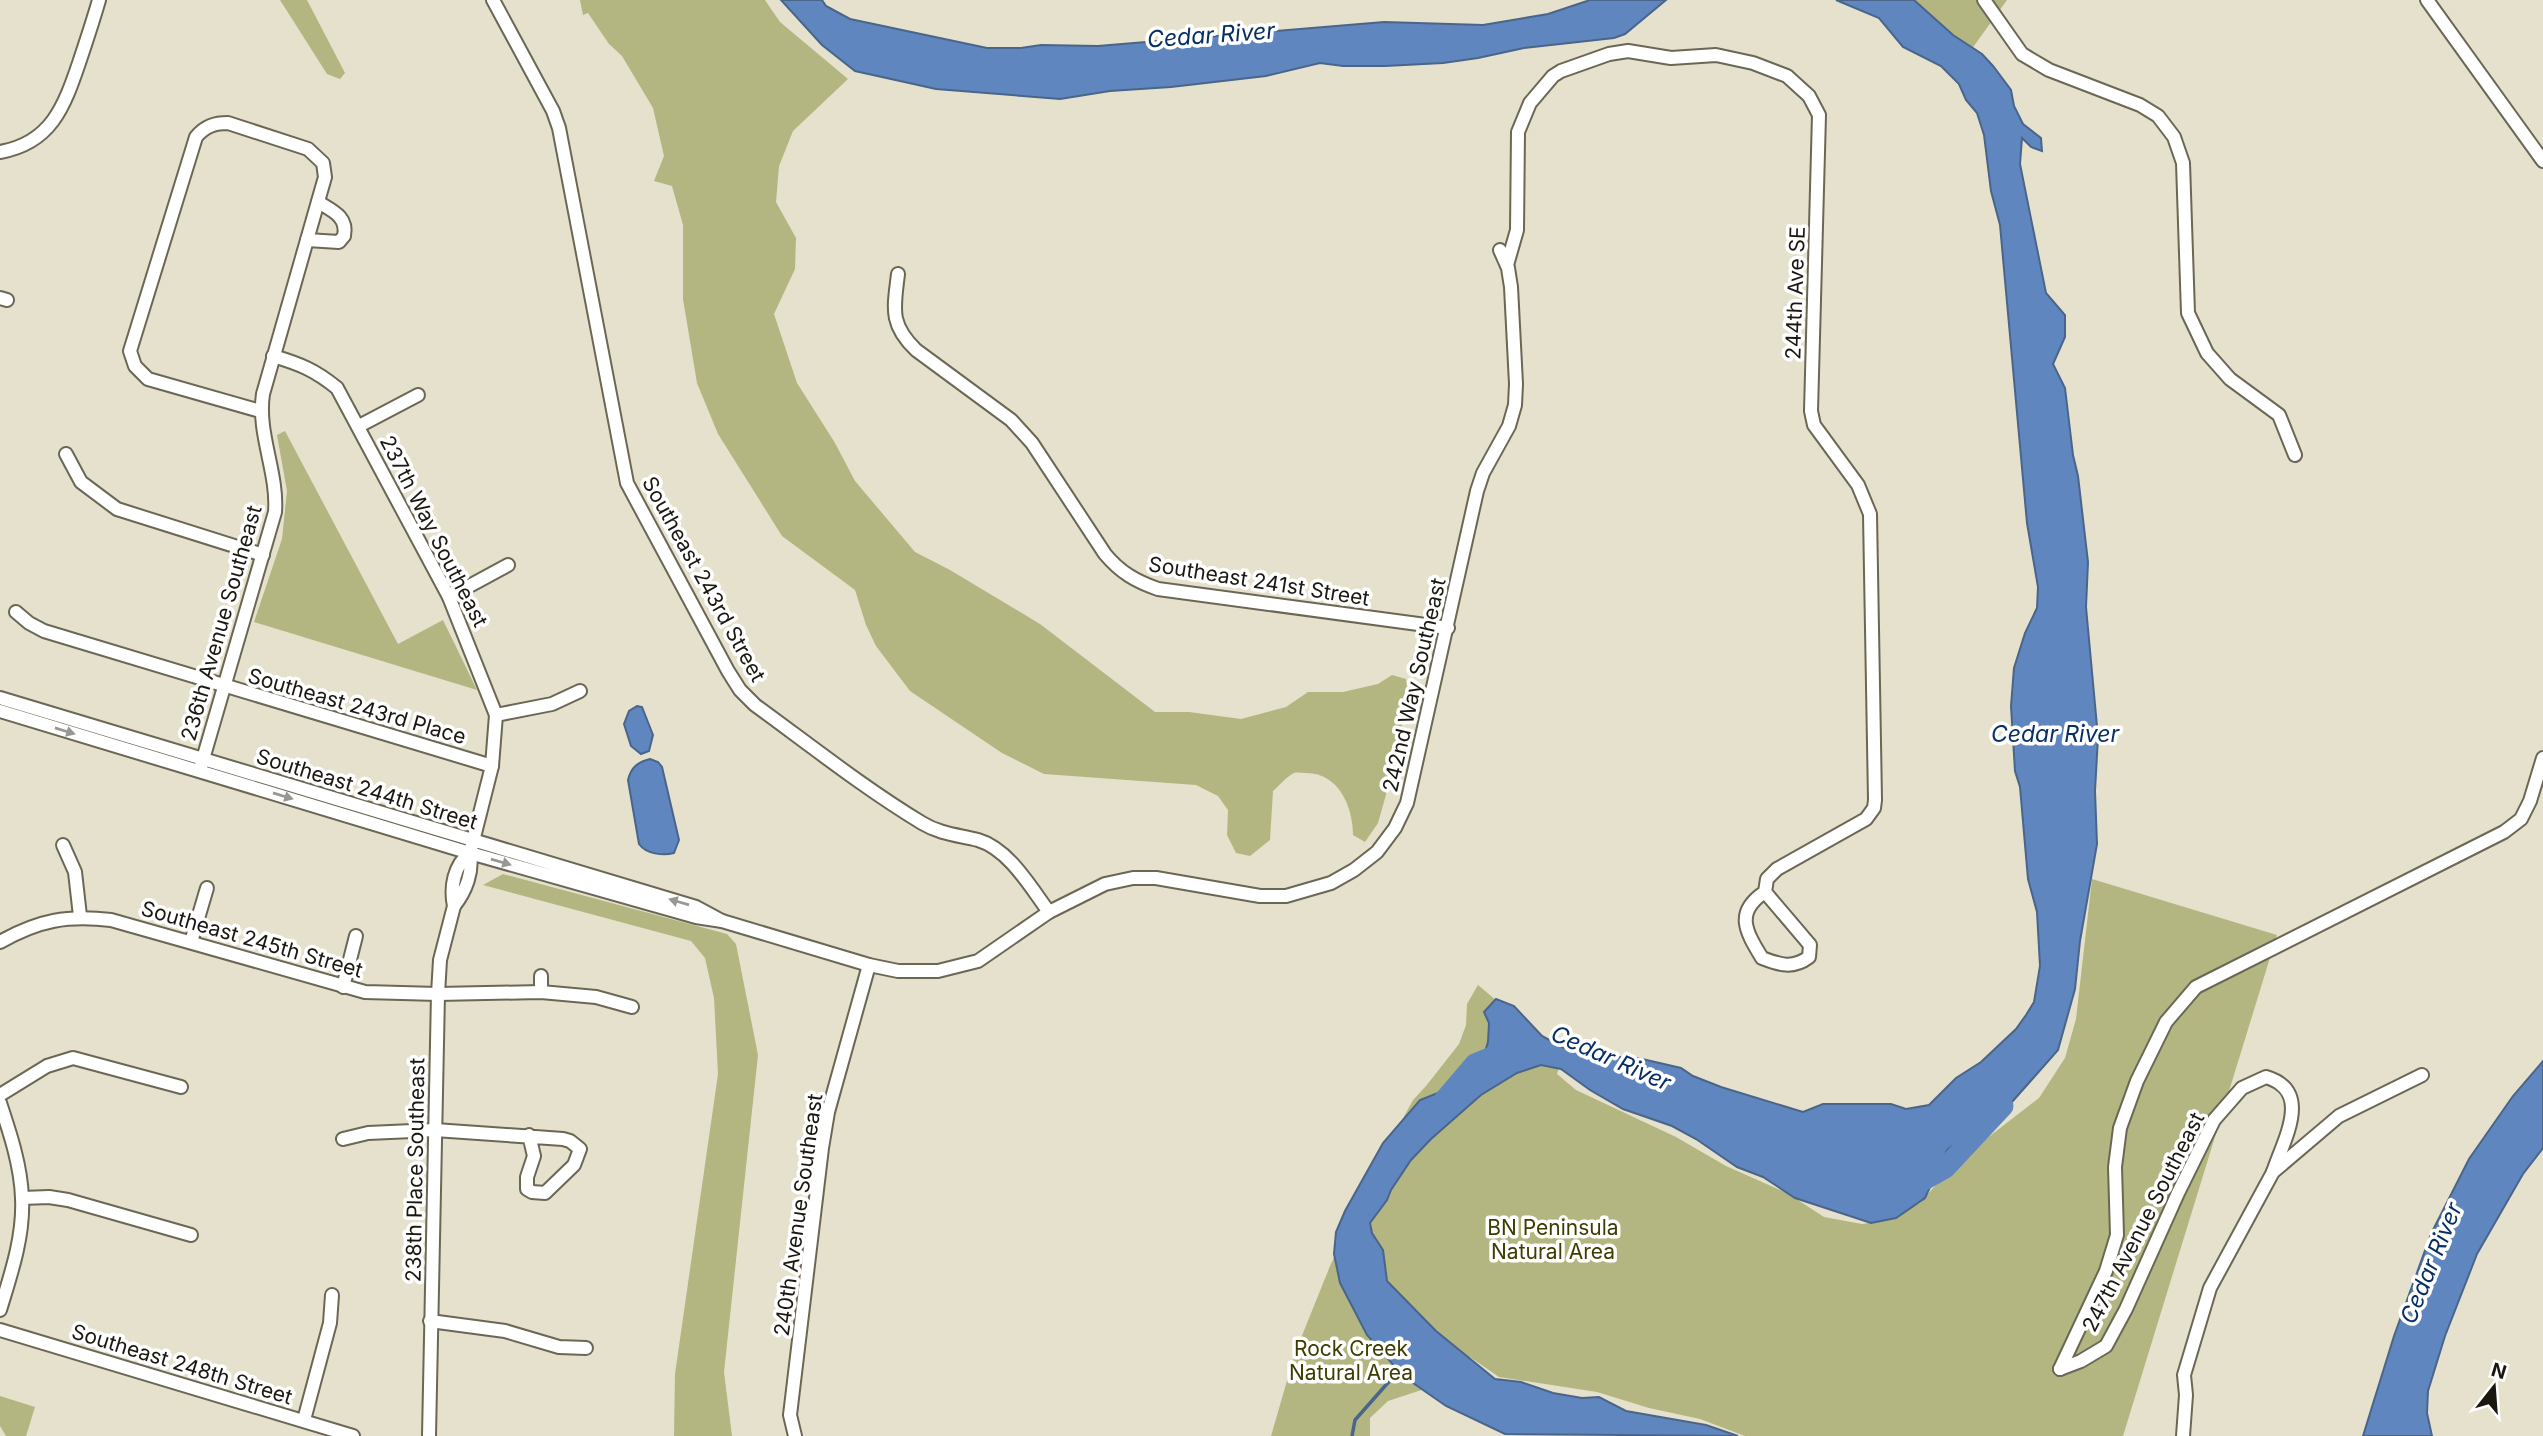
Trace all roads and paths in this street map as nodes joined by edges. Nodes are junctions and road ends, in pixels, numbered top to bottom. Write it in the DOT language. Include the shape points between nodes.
graph roads {
  1 [pos="99,0"];
  2 [pos="493,0"];
  3 [pos="1984,0"];
  4 [pos="2427,0"];
  5 [pos="0,152"];
  6 [pos="2543,161"];
  7 [pos="318,202"];
  8 [pos="307,240"];
  9 [pos="1500,250"];
  10 [pos="1507,265"];
  11 [pos="898,274"];
  12 [pos="273,356"];
  13 [pos="418,395"];
  14 [pos="260,411"];
  15 [pos="359,426"];
  16 [pos="66,454"];
  17 [pos="2295,454"];
  18 [pos="263,555"];
  19 [pos="508,565"];
  20 [pos="449,597"];
  21 [pos="16,612"];
  22 [pos="1448,628"];
  23 [pos="225,687"];
  24 [pos="580,691"];
  25 [pos="0,698"];
  26 [pos="0,711"];
  27 [pos="496,715"];
  28 [pos="2543,758"];
  29 [pos="201,766"];
  30 [pos="492,766"];
  31 [pos="63,845"];
  32 [pos="471,847"];
  33 [pos="207,888"];
  34 [pos="1765,892"];
  35 [pos="1049,912"];
  36 [pos="80,916"];
  37 [pos="356,936"];
  38 [pos="0,942"];
  39 [pos="191,942"];
  40 [pos="869,965"];
  41 [pos="963,966"];
  42 [pos="541,976"];
  43 [pos="343,987"];
  44 [pos="541,992"];
  45 [pos="438,994"];
  46 [pos="632,1007"];
  47 [pos="2422,1075"];
  48 [pos="181,1087"];
  49 [pos="0,1095"];
  50 [pos="0,1103"];
  51 [pos="435,1130"];
  52 [pos="529,1135"];
  53 [pos="343,1139"];
  54 [pos="2273,1172"];
  55 [pos="22,1198"];
  56 [pos="191,1235"];
  57 [pos="332,1295"];
  58 [pos="0,1310"];
  59 [pos="430,1321"];
  60 [pos="0,1330"];
  61 [pos="586,1349"];
  62 [pos="304,1420"];
  63 [pos="794,1434"];
  64 [pos="353,1436"];
  65 [pos="429,1436"];
  66 [pos="2183,1436"];
  1 -- 5 [label="street" via="58,115 31,142"];
  2 -- 35 [label="street, Southeast 243rd Street" via="559,128 627,483 727,671 755,705 903,811 942,833 981,841 999,852"];
  3 -- 17 [label="street" via="2022,54 2049,70 2140,105 2158,116 2174,137 2183,163 2188,313 2207,353 2230,379 2279,415"];
  4 -- 6 [label="street"];
  7 -- 8 [label="street, 236th Avenue Southeast"];
  7 -- 8 [label="street" via="339,214 344,236 339,242"];
  7 -- 14 [label="street, 236th Avenue Southeast" via="326,177 317,155 228,123 208,127 196,137 132,340 135,366 148,379"];
  8 -- 12 [label="street, 236th Avenue Southeast"];
  9 -- 10 [label="street, 242nd Way Southeast"];
  10 -- 22 [label="street, 242nd Way Southeast" via="1515,405 1477,491"];
  10 -- 34 [label="street, 244th Ave SE" via="1517,230 1518,132 1530,103 1561,71 1628,51 1671,58 1716,55 1787,76 1809,96 1819,115 1811,411 1814,425 1858,485 1870,514 1875,800 1866,819 1777,869 1767,878"];
  11 -- 22 [label="street, Southeast 241st Street" via="893,312 903,338 1011,420 1032,443 1105,554 1137,582 1158,589"];
  12 -- 14 [label="street, 236th Avenue Southeast"];
  12 -- 15 [label="street, 237th Way Southeast" via="318,372 337,388"];
  13 -- 15 [label="street"];
  14 -- 18 [label="street, 236th Avenue Southeast" via="276,494"];
  15 -- 20 [label="street, 237th Way Southeast"];
  16 -- 18 [label="street" via="81,482 117,509"];
  18 -- 23 [label="street, 236th Avenue Southeast"];
  19 -- 20 [label="street"];
  20 -- 27 [label="street, 237th Way Southeast"];
  21 -- 23 [label="street, Southeast 243rd Place" via="44,631"];
  22 -- 35 [label="street, 242nd Way Southeast" via="1407,803 1377,852 1354,870 1331,883 1277,896 1133,878 1105,884"];
  23 -- 29 [label="street, 236th Avenue Southeast"];
  23 -- 30 [label="street, Southeast 243rd Place"];
  24 -- 27 [label="street" via="552,704"];
  25 -- 29 [label="street, Southeast 244th Street"];
  26 -- 29 [label="street, Southeast 244th Street, one-way"];
  27 -- 30 [label="street, 237th Way Southeast"];
  28 -- 54 [label="street, 247th Avenue Southeast" via="2530,802 2521,819 2504,832 2196,987 2166,1022 2120,1128 2115,1167 2117,1235 2106,1271 2060,1369 2106,1346 2214,1120 2242,1088 2266,1077 2280,1082 2292,1097 2293,1110"];
  29 -- 32 [label="street, Southeast 244th Street"];
  30 -- 32 [label="street, 238th Place Southeast"];
  31 -- 36 [label="street" via="75,872"];
  32 -- 40 [label="street, Southeast 244th Street"];
  32 -- 45 [label="street, 238th Place Southeast" via="459,861 451,892 454,906 440,960"];
  33 -- 39 [label="street"];
  34 -- 34 [label="street, 244th Ave SE" via="1810,945 1809,957 1800,964 1790,966 1762,958 1754,946 1745,921 1746,908"];
  35 -- 41 [label="street, 242nd Way Southeast" via="978,961"];
  36 -- 38 [label="street, Southeast 245th Street" via="42,923"];
  36 -- 39 [label="street, Southeast 245th Street"];
  37 -- 43 [label="street"];
  39 -- 43 [label="street, Southeast 245th Street"];
  40 -- 41 [label="street, Southeast 244th Street" via="922,972"];
  40 -- 63 [label="street, 240th Avenue Southeast" via="822,1148 790,1415"];
  42 -- 44 [label="street"];
  43 -- 45 [label="street, Southeast 245th Street"];
  44 -- 45 [label="street, Southeast 245th Street"];
  44 -- 46 [label="street, Southeast 245th Street" via="596,997"];
  45 -- 51 [label="street, 238th Place Southeast"];
  47 -- 54 [label="street" via="2339,1116"];
  48 -- 49 [label="street" via="73,1058 47,1066"];
  50 -- 55 [label="street"];
  51 -- 52 [label="street"];
  51 -- 53 [label="street" via="368,1133"];
  51 -- 59 [label="street, 238th Place Southeast"];
  52 -- 52 [label="street" via="563,1139 580,1149 574,1165 544,1193 527,1189 534,1156"];
  54 -- 66 [label="street" via="2210,1288 2185,1376"];
  55 -- 56 [label="street" via="68,1200"];
  55 -- 58 [label="street" via="15,1261"];
  57 -- 62 [label="street" via="330,1323"];
  59 -- 61 [label="street"];
  59 -- 65 [label="street, 238th Place Southeast"];
  60 -- 62 [label="street, Southeast 248th Street"];
  62 -- 64 [label="street, Southeast 248th Street"];
}
